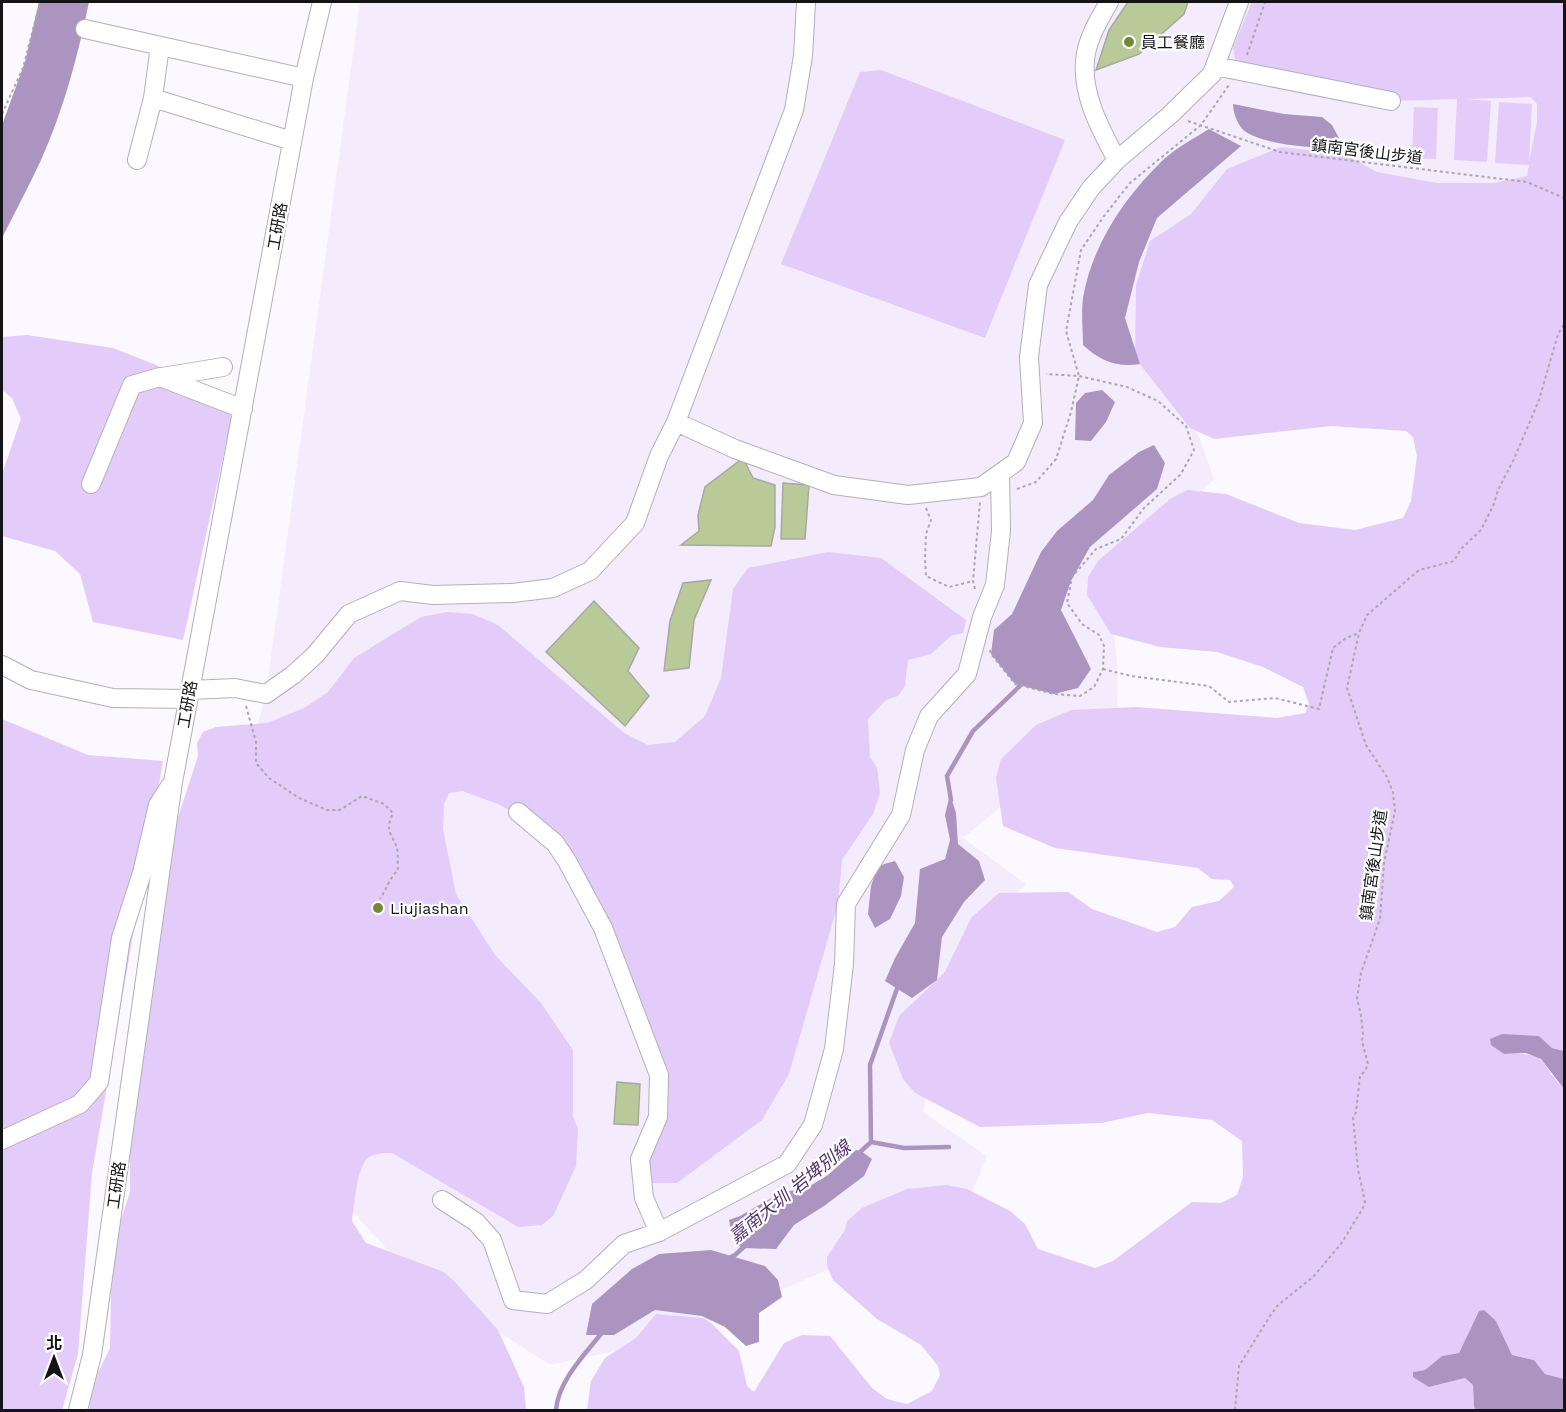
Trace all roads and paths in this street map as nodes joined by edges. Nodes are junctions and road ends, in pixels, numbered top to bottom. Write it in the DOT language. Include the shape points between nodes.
graph roads {
  1 [pos="40,2"];
  2 [pos="322,2"];
  3 [pos="806,2"];
  4 [pos="1109,2"];
  5 [pos="1239,2"];
  6 [pos="1265,2"];
  7 [pos="85,29"];
  8 [pos="160,46"];
  9 [pos="1215,66"];
  10 [pos="1238,70"];
  11 [pos="304,78"];
  12 [pos="153,98"];
  13 [pos="1391,101"];
  14 [pos="2,114"];
  15 [pos="1170,115"];
  16 [pos="1201,125"];
  17 [pos="292,141"];
  18 [pos="137,160"];
  19 [pos="1117,160"];
  20 [pos="1564,198"];
  21 [pos="1564,324"];
  22 [pos="223,368"];
  23 [pos="1030,374"];
  24 [pos="1079,376"];
  25 [pos="160,377"];
  26 [pos="243,409"];
  27 [pos="676,422"];
  28 [pos="1000,474"];
  29 [pos="91,484"];
  30 [pos="920,493"];
  31 [pos="1000,496"];
  32 [pos="973,580"];
  33 [pos="1359,633"];
  34 [pos="2,665"];
  35 [pos="1103,669"];
  36 [pos="235,688"];
  37 [pos="189,695"];
  38 [pos="1080,696"];
  39 [pos="173,782"];
  40 [pos="518,812"];
  41 [pos="380,899"];
  42 [pos="2,1140"];
  43 [pos="442,1200"];
  44 [pos="659,1232"];
  45 [pos="78,1410"];
  46 [pos="1235,1410"];
  1 -- 14 [label="path" via="23,68"];
  2 -- 11 [label="street, 工研路"];
  3 -- 27 [label="street" via="794,110"];
  4 -- 19 [label="street" via="1086,54 1085,86 1102,133"];
  5 -- 9 [label="street"];
  6 -- 10 [label="path" via="1249,51"];
  7 -- 8 [label="street"];
  8 -- 11 [label="street"];
  8 -- 12 [label="street"];
  9 -- 10 [label="street"];
  9 -- 15 [label="street" via="1212,74"];
  10 -- 13 [label="street"];
  10 -- 16 [label="path"];
  11 -- 17 [label="street, 工研路"];
  12 -- 17 [label="street"];
  12 -- 18 [label="street"];
  15 -- 16 [label="path, 鎮南宮後山步道"];
  15 -- 19 [label="street"];
  16 -- 20 [label="path, 鎮南宮後山步道" via="1280,152 1527,182"];
  16 -- 24 [label="path" via="1130,183 1081,250 1066,331"];
  17 -- 26 [label="street, 工研路"];
  19 -- 23 [label="street" via="1091,188 1068,222 1038,285"];
  21 -- 33 [label="path, 鎮南宮後山步道" via="1539,400 1481,530 1454,561 1419,570 1390,594 1367,615"];
  22 -- 25 [label="street"];
  23 -- 24 [label="path"];
  23 -- 28 [label="street" via="1033,423 1016,462"];
  24 -- 31 [label="path" via="1056,459 1036,482"];
  24 -- 35 [label="path" via="1127,387 1158,401 1186,426 1194,450 1181,474 1144,508 1121,539 1096,549 1072,577 1068,603 1082,624 1099,635 1104,646"];
  25 -- 26 [label="street"];
  25 -- 29 [label="street" via="132,385"];
  26 -- 37 [label="street, 工研路"];
  27 -- 30 [label="street" via="735,449 834,485 908,495"];
  27 -- 36 [label="street" via="658,456 635,523 590,570 553,588 513,593 433,595 400,591 349,614 315,655 266,694"];
  28 -- 30 [label="street" via="981,487"];
  28 -- 31 [label="street"];
  30 -- 32 [label="path" via="930,520 926,576 949,587"];
  31 -- 44 [label="street" via="995,585 967,674 929,716 915,750 901,814 846,904 834,1049 813,1125 787,1164"];
  33 -- 35 [label="path" via="1333,648 1319,709 1275,698 1229,702 1209,686"];
  33 -- 46 [label="path, 鎮南宮後山步道" via="1347,688 1366,745 1387,777 1395,811 1384,863 1380,919 1361,972 1357,998 1368,1064 1360,1076 1353,1118 1365,1202 1341,1244 1270,1316 1239,1366"];
  34 -- 37 [label="street" via="31,680 113,698"];
  35 -- 38 [label="path" via="1094,687"];
  36 -- 37 [label="street"];
  36 -- 41 [label="path" via="245,705 256,742 256,763 268,778 327,810 340,810 362,796 384,804 393,813 388,825 396,846 398,870"];
  37 -- 39 [label="street, 工研路"];
  39 -- 42 [label="street" via="158,805 121,938 99,1082 80,1104"];
  39 -- 45 [label="street, 工研路" via="92,1355"];
  40 -- 44 [label="street" via="555,843 603,928 659,1076 658,1117 640,1159 644,1198"];
  43 -- 44 [label="street" via="476,1222 492,1240 513,1300 547,1304 586,1280 624,1244"];
}
